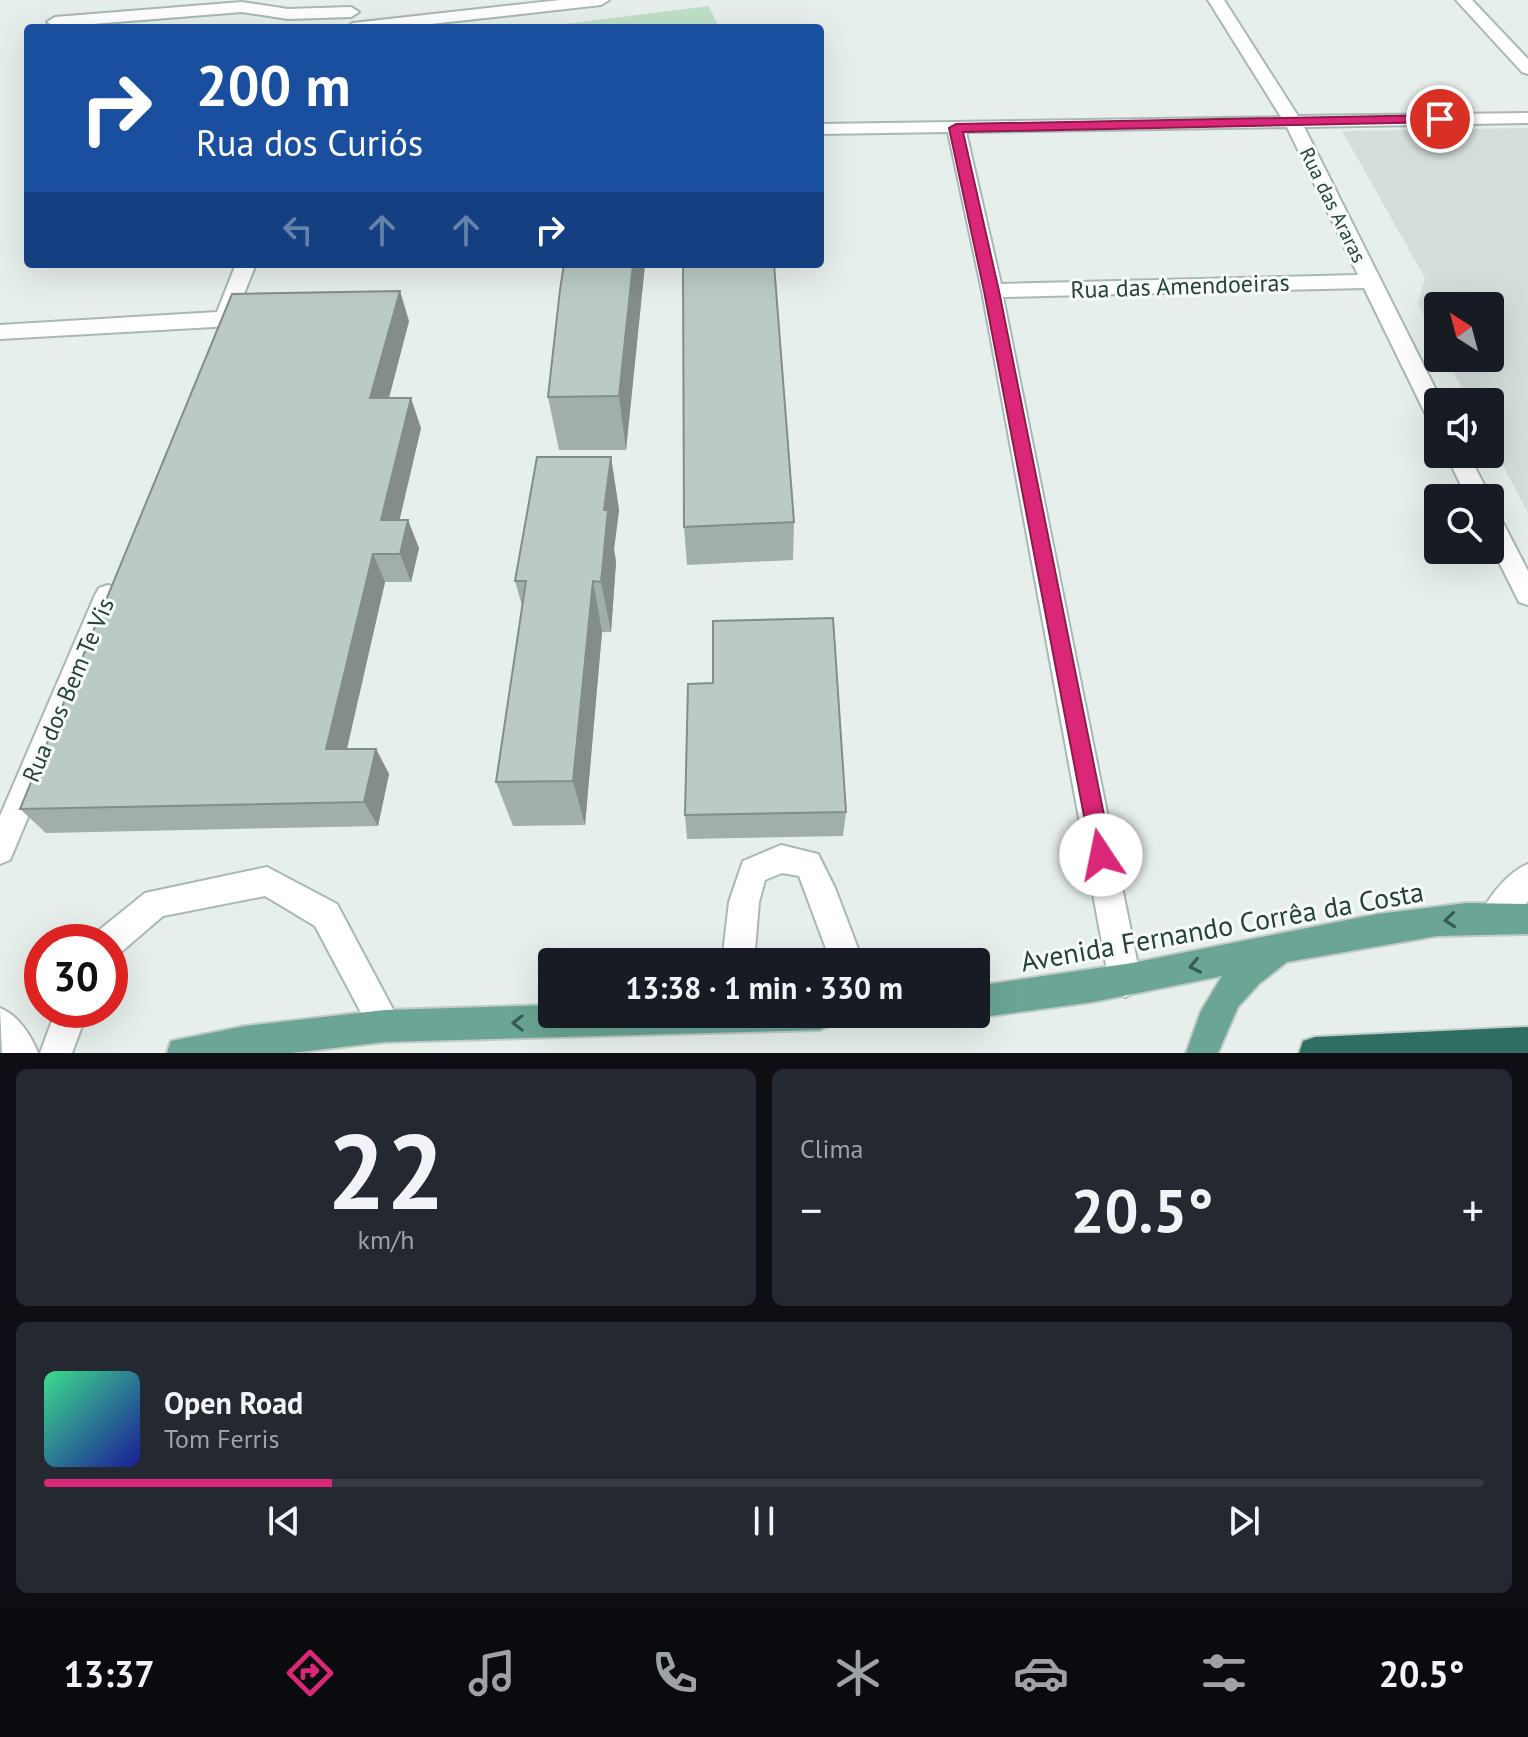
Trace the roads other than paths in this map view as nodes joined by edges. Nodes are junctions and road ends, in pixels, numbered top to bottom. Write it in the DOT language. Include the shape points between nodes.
graph roads {
  1 [pos="601,0"];
  2 [pos="1216,0"];
  3 [pos="1464,0"];
  4 [pos="353,13"];
  5 [pos="55,22"];
  6 [pos="1528,69"];
  7 [pos="1528,118"];
  8 [pos="1293,122"];
  9 [pos="956,128"];
  10 [pos="824,129"];
  11 [pos="244,268"];
  12 [pos="1369,281"];
  13 [pos="992,291"];
  14 [pos="225,318"];
  15 [pos="2,332"];
  16 [pos="213,346"];
  17 [pos="1424,389"];
  18 [pos="1504,548"];
  19 [pos="116,576"];
  20 [pos="1528,595"];
  21 [pos="13,793"];
  22 [pos="0,850"];
  23 [pos="1528,878"];
  24 [pos="1495,916"];
  25 [pos="1528,919"];
  26 [pos="128,926"];
  27 [pos="1299,945"];
  28 [pos="739,948"];
  29 [pos="842,948"];
  30 [pos="1125,981"];
  31 [pos="990,1000"];
  32 [pos="538,1022"];
  33 [pos="0,1024"];
  34 [pos="385,1026"];
  35 [pos="65,1028"];
  36 [pos="1528,1043"];
  37 [pos="22,1053"];
  38 [pos="56,1053"];
  39 [pos="183,1053"];
  40 [pos="1202,1053"];
  41 [pos="1315,1053"];
  1 -- 4 [label="street"];
  2 -- 8 [label="street, Rua das Araras"];
  3 -- 6 [label="street"];
  4 -- 5 [label="street" via="288,14 242,7"];
  7 -- 8 [label="street"];
  8 -- 9 [label="street"];
  8 -- 12 [label="street, Rua das Araras"];
  9 -- 10 [label="street"];
  9 -- 13 [label="street"];
  11 -- 14 [label="street"];
  12 -- 13 [label="street, Rua das Amendoeiras"];
  12 -- 17 [label="street, Rua das Araras"];
  13 -- 30 [label="street"];
  14 -- 15 [label="street"];
  14 -- 16 [label="street"];
  18 -- 20 [label="street"];
  19 -- 21 [label="street, Rua dos Bem Te Vis"];
  21 -- 22 [label="street, Rua dos Bem Te Vis"];
  23 -- 24 [label="street"];
  24 -- 25 [label="main road, Avenida Fernando Corrêa da Costa"];
  24 -- 27 [label="main road, Avenida Fernando Corrêa da Costa, one-way" via="1393,925"];
  26 -- 34 [label="street" via="156,903 267,881 326,915"];
  27 -- 30 [label="main road, Avenida Fernando Corrêa da Costa, one-way"];
  27 -- 40 [label="main road" via="1240,978 1221,1001"];
  28 -- 29 [label="street" via="753,871 781,859 808,864"];
  30 -- 31 [label="main road, Avenida Fernando Corrêa da Costa"];
  32 -- 34 [label="main road, one-way"];
  33 -- 37 [label="street"];
  34 -- 39 [label="main road"];
  35 -- 38 [label="street"];
  36 -- 41 [label="highway"];
}
